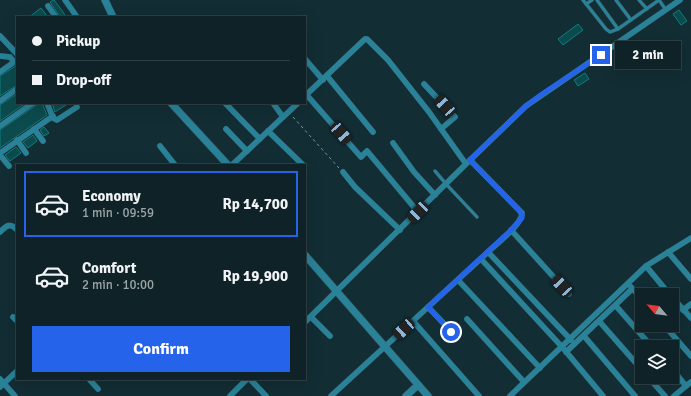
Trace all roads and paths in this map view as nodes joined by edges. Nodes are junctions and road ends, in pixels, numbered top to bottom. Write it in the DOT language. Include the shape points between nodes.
graph roads {
  1 [pos="65,0"];
  2 [pos="105,0"];
  3 [pos="583,0"];
  4 [pos="592,0"];
  5 [pos="597,0"];
  6 [pos="616,0"];
  7 [pos="639,0"];
  8 [pos="659,0"];
  9 [pos="680,0"];
  10 [pos="586,4"];
  11 [pos="48,6"];
  12 [pos="647,9"];
  13 [pos="666,10"];
  14 [pos="55,16"];
  15 [pos="76,16"];
  16 [pos="113,16"];
  17 [pos="631,20"];
  18 [pos="618,29"];
  19 [pos="0,36"];
  20 [pos="16,53"];
  21 [pos="0,56"];
  22 [pos="306,60"];
  23 [pos="15,61"];
  24 [pos="0,72"];
  25 [pos="325,78"];
  26 [pos="424,84"];
  27 [pos="16,90"];
  28 [pos="306,94"];
  29 [pos="0,101"];
  30 [pos="33,104"];
  31 [pos="47,104"];
  32 [pos="172,104"];
  33 [pos="226,104"];
  34 [pos="274,104"];
  35 [pos="297,104"];
  36 [pos="77,107"];
  37 [pos="286,114"];
  38 [pos="52,116"];
  39 [pos="0,126"];
  40 [pos="226,128"];
  41 [pos="34,129"];
  42 [pos="441,130"];
  43 [pos="268,131"];
  44 [pos="373,132"];
  45 [pos="260,139"];
  46 [pos="17,140"];
  47 [pos="43,141"];
  48 [pos="394,143"];
  49 [pos="160,146"];
  50 [pos="247,151"];
  51 [pos="26,153"];
  52 [pos="0,154"];
  53 [pos="468,162"];
  54 [pos="174,164"];
  55 [pos="227,164"];
  56 [pos="233,164"];
  57 [pos="302,164"];
  58 [pos="9,166"];
  59 [pos="435,171"];
  60 [pos="343,172"];
  61 [pos="446,184"];
  62 [pos="435,196"];
  63 [pos="418,212"];
  64 [pos="477,217"];
  65 [pos="16,229"];
  66 [pos="400,230"];
  67 [pos="511,230"];
  68 [pos="0,232"];
  69 [pos="691,238"];
  70 [pos="488,252"];
  71 [pos="668,252"];
  72 [pos="306,255"];
  73 [pos="481,258"];
  74 [pos="646,266"];
  75 [pos="691,279"];
  76 [pos="458,280"];
  77 [pos="628,284"];
  78 [pos="664,288"];
  79 [pos="632,289"];
  80 [pos="337,291"];
  81 [pos="635,292"];
  82 [pos="569,294"];
  83 [pos="691,304"];
  84 [pos="679,305"];
  85 [pos="616,306"];
  86 [pos="428,307"];
  87 [pos="683,310"];
  88 [pos="311,317"];
  89 [pos="691,318"];
  90 [pos="467,319"];
  91 [pos="599,320"];
  92 [pos="306,321"];
  93 [pos="413,321"];
  94 [pos="451,332"];
  95 [pos="670,332"];
  96 [pos="330,336"];
  97 [pos="584,336"];
  98 [pos="571,340"];
  99 [pos="646,340"];
  100 [pos="385,346"];
  101 [pos="564,350"];
  102 [pos="691,356"];
  103 [pos="635,362"];
  104 [pos="540,368"];
  105 [pos="16,372"];
  106 [pos="679,378"];
  107 [pos="90,380"];
  108 [pos="246,380"];
  109 [pos="251,380"];
  110 [pos="524,382"];
  111 [pos="691,382"];
  112 [pos="1,383"];
  113 [pos="654,384"];
  114 [pos="418,385"];
  115 [pos="686,386"];
  116 [pos="98,389"];
  117 [pos="15,396"];
  118 [pos="230,396"];
  119 [pos="266,396"];
  120 [pos="331,396"];
  121 [pos="406,396"];
  122 [pos="428,396"];
  123 [pos="479,396"];
  124 [pos="510,396"];
  125 [pos="603,396"];
  126 [pos="635,396"];
  127 [pos="665,396"];
  128 [pos="674,396"];
  1 -- 15 [label="street"];
  2 -- 16 [label="street"];
  3 -- 10 [label="lane"];
  4 -- 10 [label="lane"];
  5 -- 18 [label="lane"];
  6 -- 17 [label="lane"];
  7 -- 12 [label="lane"];
  8 -- 12 [label="lane"];
  8 -- 13 [label="lane"];
  9 -- 13 [label="street"];
  10 -- 18 [label="lane" via="606,29 612,32"];
  11 -- 14 [label="street"];
  12 -- 17 [label="lane"];
  13 -- 53 [label="street" via="526,106"];
  17 -- 18 [label="lane"];
  19 -- 20 [label="street"];
  21 -- 23 [label="street"];
  22 -- 25 [label="street"];
  23 -- 24 [label="street"];
  25 -- 28 [label="street"];
  25 -- 42 [label="street" via="367,39 388,60"];
  25 -- 44 [label="street"];
  26 -- 42 [label="street" via="455,117"];
  27 -- 29 [label="street"];
  28 -- 63 [label="street" via="361,156 368,151"];
  30 -- 39 [label="street"];
  31 -- 38 [label="street"];
  32 -- 55 [label="street"];
  33 -- 45 [label="street"];
  34 -- 37 [label="street"];
  35 -- 37 [label="street"];
  36 -- 38 [label="street" via="58,120"];
  37 -- 43 [label="street"];
  37 -- 60 [label="path"];
  38 -- 41 [label="street"];
  40 -- 50 [label="street"];
  41 -- 46 [label="street"];
  41 -- 47 [label="street"];
  42 -- 53 [label="street"];
  43 -- 45 [label="street"];
  43 -- 57 [label="street"];
  45 -- 50 [label="street"];
  46 -- 51 [label="street"];
  46 -- 52 [label="street"];
  48 -- 62 [label="street"];
  49 -- 54 [label="street"];
  50 -- 56 [label="street"];
  52 -- 58 [label="street"];
  53 -- 61 [label="street"];
  53 -- 67 [label="street" via="522,213 522,218"];
  59 -- 61 [label="lane"];
  60 -- 66 [label="street"];
  61 -- 62 [label="street"];
  61 -- 64 [label="lane"];
  62 -- 63 [label="street"];
  63 -- 66 [label="street"];
  65 -- 68 [label="street" via="9,225"];
  66 -- 80 [label="street"];
  67 -- 70 [label="street"];
  67 -- 82 [label="street"];
  69 -- 71 [label="street"];
  70 -- 73 [label="street"];
  70 -- 98 [label="street"];
  71 -- 74 [label="street"];
  71 -- 75 [label="street"];
  72 -- 80 [label="street"];
  73 -- 76 [label="street"];
  73 -- 101 [label="street"];
  74 -- 77 [label="street"];
  74 -- 78 [label="street"];
  76 -- 86 [label="street"];
  76 -- 104 [label="street"];
  77 -- 79 [label="street"];
  77 -- 98 [label="street"];
  79 -- 81 [label="street"];
  79 -- 85 [label="street"];
  80 -- 88 [label="street"];
  80 -- 100 [label="street"];
  83 -- 87 [label="street"];
  84 -- 87 [label="street"];
  85 -- 91 [label="street"];
  85 -- 99 [label="street"];
  86 -- 93 [label="street"];
  86 -- 94 [label="street"];
  87 -- 89 [label="street"];
  88 -- 92 [label="street"];
  88 -- 96 [label="street"];
  90 -- 110 [label="street"];
  91 -- 97 [label="street"];
  91 -- 103 [label="street"];
  93 -- 100 [label="street"];
  93 -- 123 [label="street"];
  95 -- 102 [label="street"];
  97 -- 101 [label="street"];
  97 -- 126 [label="street"];
  98 -- 101 [label="street"];
  100 -- 114 [label="street"];
  100 -- 120 [label="street"];
  101 -- 104 [label="street"];
  101 -- 125 [label="street"];
  104 -- 110 [label="street"];
  105 -- 112 [label="street"];
  106 -- 115 [label="street"];
  107 -- 116 [label="street"];
  108 -- 118 [label="street"];
  109 -- 119 [label="street"];
  110 -- 124 [label="street"];
  111 -- 115 [label="street"];
  112 -- 117 [label="street"];
  113 -- 127 [label="street"];
  114 -- 121 [label="street"];
  114 -- 122 [label="street"];
  115 -- 128 [label="street"];
}
